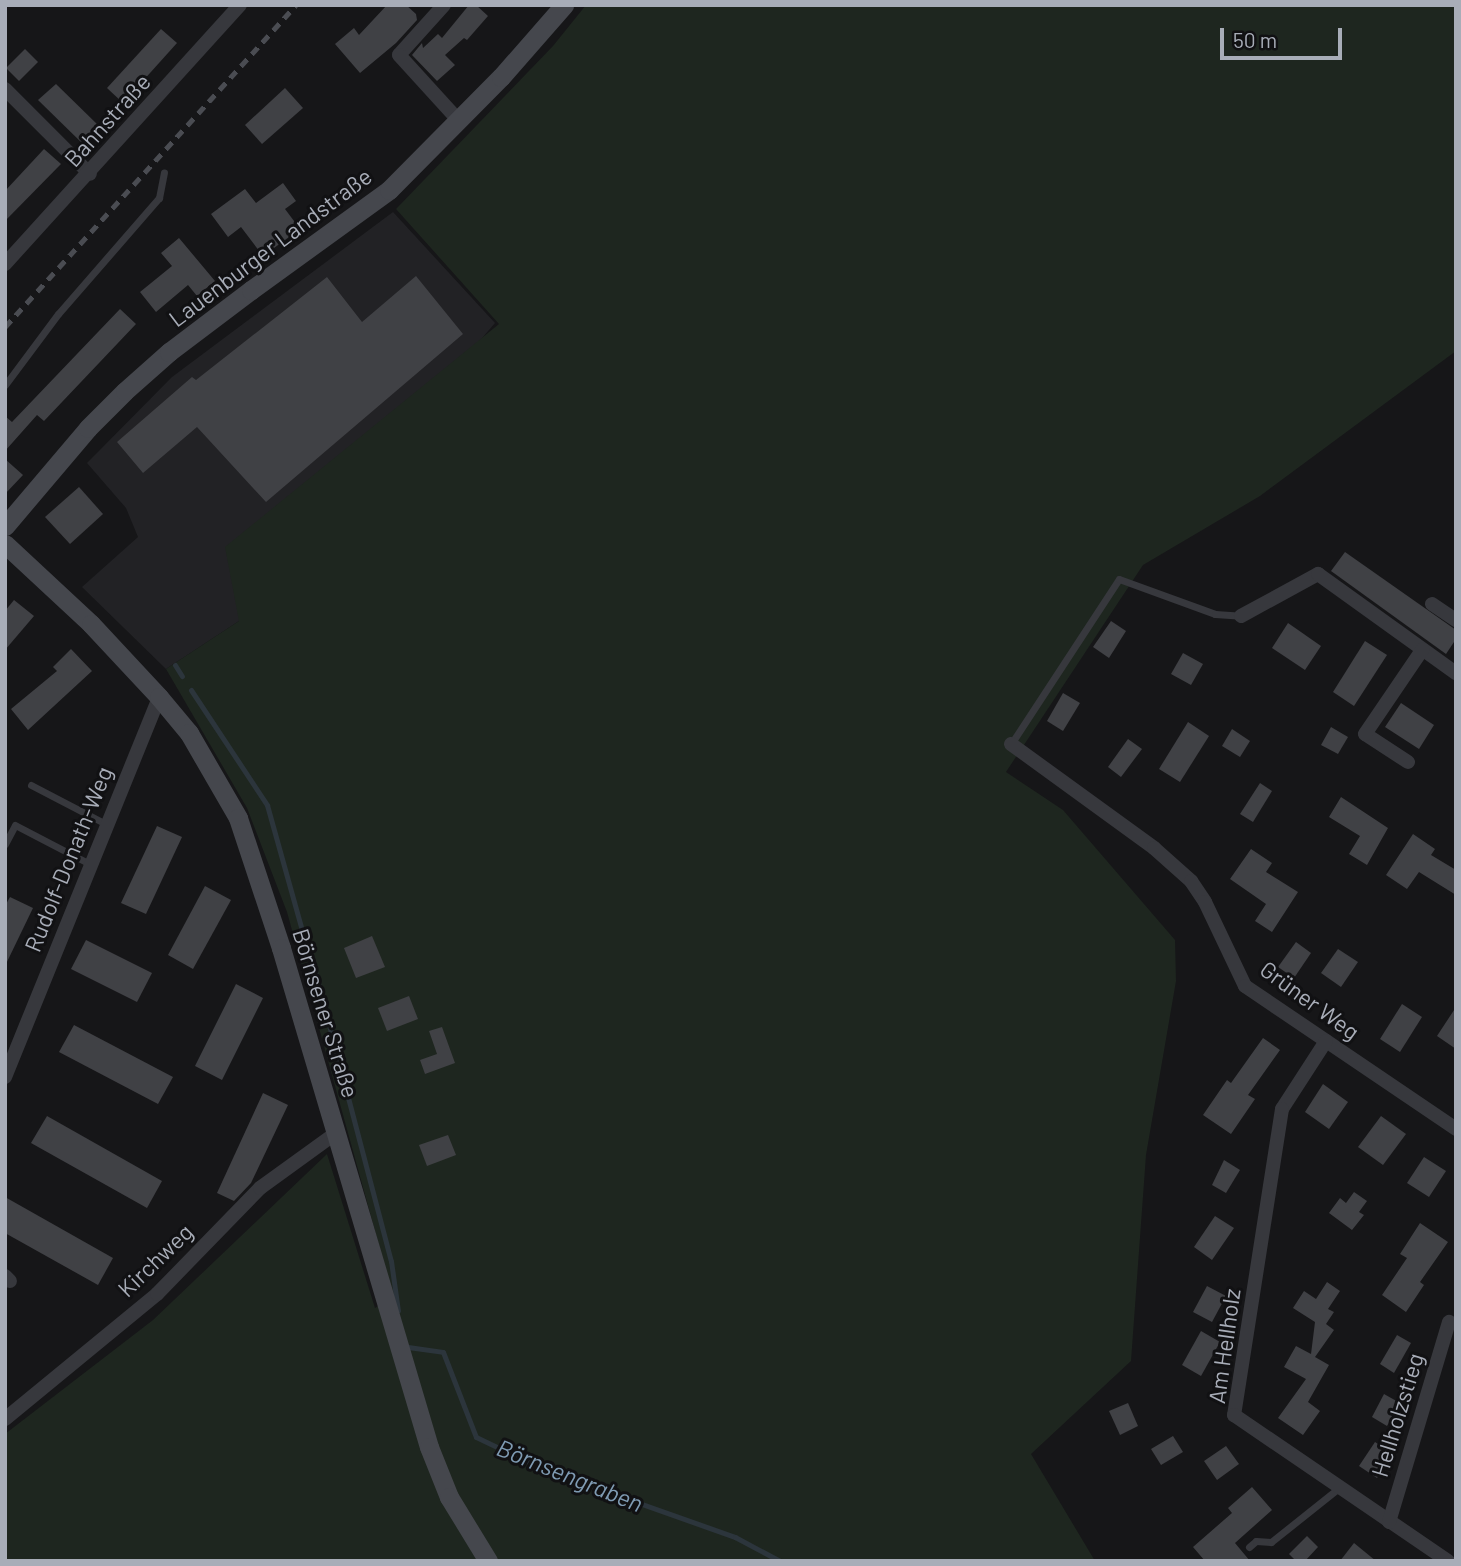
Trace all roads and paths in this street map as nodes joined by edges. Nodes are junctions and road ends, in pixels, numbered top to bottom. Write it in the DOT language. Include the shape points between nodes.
graph roads {
  1 [pos="240,5"];
  2 [pos="444,5"];
  3 [pos="564,5"];
  4 [pos="5,89"];
  5 [pos="459,121"];
  6 [pos="164,172"];
  7 [pos="90,174"];
  8 [pos="5,264"];
  9 [pos="5,385"];
  10 [pos="5,526"];
  11 [pos="5,544"];
  12 [pos="1432,604"];
  13 [pos="1241,616"];
  14 [pos="1456,620"];
  15 [pos="1422,650"];
  16 [pos="1456,673"];
  17 [pos="159,697"];
  18 [pos="1011,744"];
  19 [pos="1408,762"];
  20 [pos="31,785"];
  21 [pos="106,824"];
  22 [pos="5,844"];
  23 [pos="90,864"];
  24 [pos="1326,1041"];
  25 [pos="5,1077"];
  26 [pos="1456,1129"];
  27 [pos="336,1133"];
  28 [pos="1449,1322"];
  29 [pos="5,1419"];
  30 [pos="1339,1487"];
  31 [pos="1389,1522"];
  32 [pos="1249,1547"];
  33 [pos="488,1561"];
  34 [pos="1448,1561"];
  1 -- 7 [label="street, Bahnstraße"];
  2 -- 5 [label="street" via="398,55"];
  3 -- 5 [label="street, Lauenburger Landstraße"];
  4 -- 7 [label="street"];
  5 -- 10 [label="street, Lauenburger Landstraße" via="389,190 169,352 125,391"];
  6 -- 9 [label="lane" via="159,198 58,314"];
  7 -- 8 [label="street, Bahnstraße"];
  11 -- 17 [label="street, Börnsener Straße" via="91,624"];
  12 -- 14 [label="street"];
  13 -- 15 [label="street" via="1318,575"];
  13 -- 18 [label="lane" via="1215,614 1119,579"];
  15 -- 16 [label="street"];
  15 -- 19 [label="street" via="1364,734"];
  17 -- 21 [label="street, Rudolf-Donath-Weg"];
  17 -- 27 [label="street, Börnsener Straße" via="195,743 238,818"];
  18 -- 24 [label="street, Grüner Weg" via="1179,870 1205,902 1245,986"];
  20 -- 21 [label="lane"];
  21 -- 23 [label="street, Rudolf-Donath-Weg"];
  22 -- 23 [label="lane" via="15,825"];
  23 -- 25 [label="street, Rudolf-Donath-Weg"];
  24 -- 26 [label="street, Grüner Weg"];
  24 -- 30 [label="street, Am Hellholz" via="1282,1109 1234,1415"];
  27 -- 29 [label="street, Kirchweg" via="260,1188 157,1294"];
  27 -- 33 [label="street, Börnsener Straße" via="429,1447 449,1497"];
  28 -- 31 [label="street, Hellholzstieg"];
  30 -- 31 [label="street, Am Hellholz"];
  30 -- 32 [label="lane" via="1271,1542 1256,1541"];
  31 -- 34 [label="street, Am Hellholz"];
}
